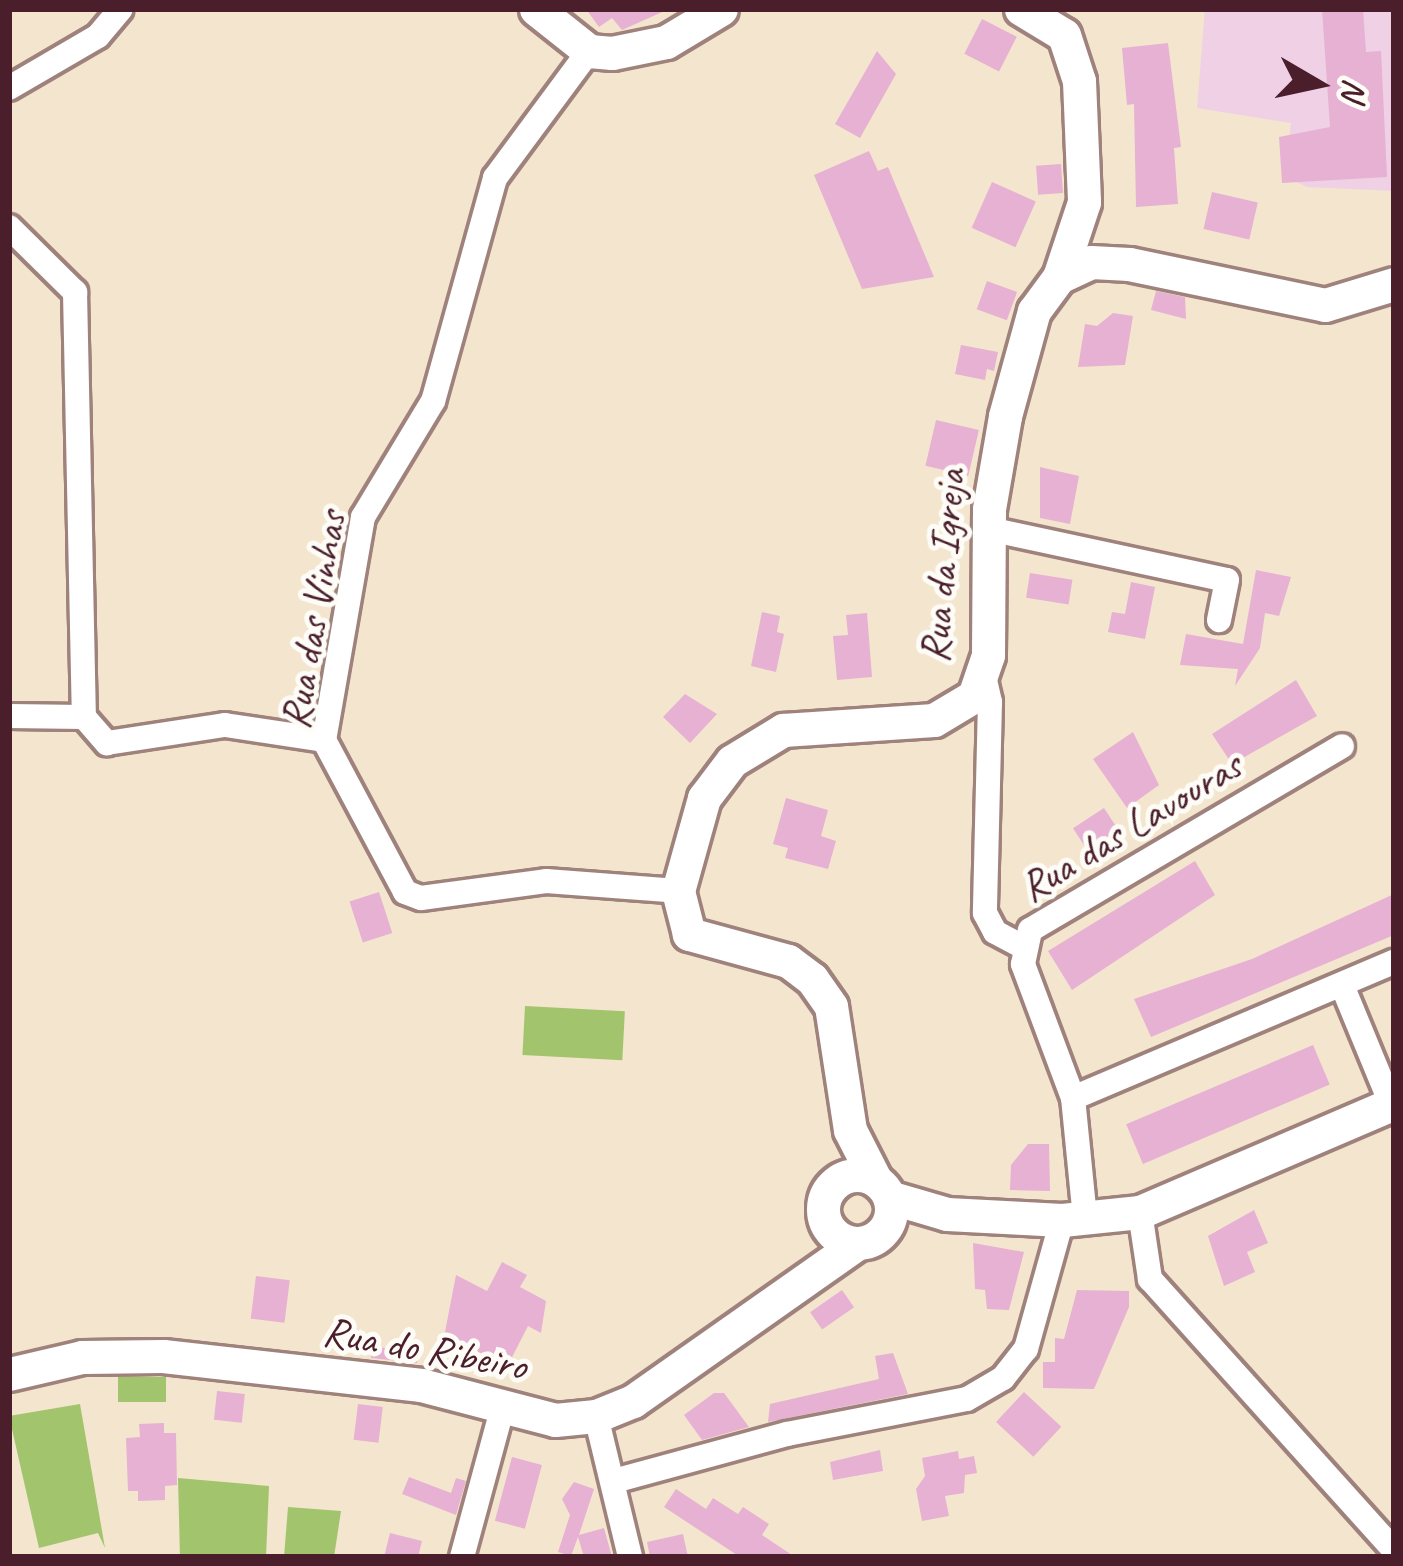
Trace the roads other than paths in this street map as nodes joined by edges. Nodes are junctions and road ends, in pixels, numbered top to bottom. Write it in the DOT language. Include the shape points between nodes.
graph roads {
  1 [pos="121,9"];
  2 [pos="536,9"];
  3 [pos="721,9"];
  4 [pos="1021,9"];
  5 [pos="589,51"];
  6 [pos="9,88"];
  7 [pos="1084,202"];
  8 [pos="9,227"];
  9 [pos="1111,262"];
  10 [pos="1059,277"];
  11 [pos="1394,284"];
  12 [pos="989,530"];
  13 [pos="1219,620"];
  14 [pos="984,676"];
  15 [pos="9,716"];
  16 [pos="84,717"];
  17 [pos="324,740"];
  18 [pos="1342,746"];
  19 [pos="678,891"];
  20 [pos="1023,946"];
  21 [pos="1394,962"];
  22 [pos="1342,985"];
  23 [pos="1073,1098"];
  24 [pos="1393,1103"];
  25 [pos="850,1130"];
  26 [pos="828,1202"];
  27 [pos="876,1212"];
  28 [pos="1140,1212"];
  29 [pos="1073,1219"];
  30 [pos="790,1291"];
  31 [pos="9,1373"];
  32 [pos="503,1406"];
  33 [pos="596,1416"];
  34 [pos="614,1480"];
  35 [pos="1394,1550"];
  36 [pos="462,1557"];
  37 [pos="631,1557"];
  1 -- 6 [label="street" via="98,36"];
  2 -- 5 [label="main road"];
  3 -- 5 [label="main road" via="638,51"];
  4 -- 7 [label="main road" via="1048,21 1075,52"];
  5 -- 17 [label="street, Rua das Vinhas" via="495,178 433,401 363,517"];
  7 -- 9 [label="main road"];
  7 -- 10 [label="main road, Rua da Igreja"];
  8 -- 16 [label="street" via="75,292"];
  9 -- 10 [label="main road"];
  9 -- 11 [label="main road" via="1324,305"];
  10 -- 12 [label="main road, Rua da Igreja" via="1044,292 1021,350"];
  12 -- 13 [label="street" via="1227,580"];
  12 -- 14 [label="main road, Rua da Igreja"];
  14 -- 19 [label="main road, Rua da Igreja" via="974,696 934,720 810,725 752,746 704,798"];
  14 -- 20 [label="street" via="985,913 995,932"];
  15 -- 16 [label="street"];
  16 -- 17 [label="street" via="107,742 225,725"];
  17 -- 19 [label="street, Rua das Vinhas" via="405,892 421,898 546,881"];
  18 -- 20 [label="street, Rua das Lavouras" via="1030,930"];
  19 -- 25 [label="main road" via="689,934 788,961 812,979 831,1006"];
  20 -- 23 [label="street, Rua das Lavouras"];
  21 -- 22 [label="street"];
  22 -- 23 [label="street"];
  22 -- 24 [label="street"];
  23 -- 29 [label="street, Rua das Lavouras"];
  24 -- 28 [label="main road"];
  25 -- 26 [label="main road"];
  25 -- 27 [label="main road"];
  26 -- 27 [label="main road" via="851,1175"];
  26 -- 27 [label="main road" via="836,1236"];
  26 -- 30 [label="main road"];
  27 -- 29 [label="main road"];
  27 -- 30 [label="main road, Rua do Ribeiro"];
  28 -- 29 [label="main road"];
  28 -- 35 [label="street" via="1150,1280"];
  29 -- 34 [label="street" via="1026,1349 1003,1378 968,1399 788,1434"];
  30 -- 33 [label="main road, Rua do Ribeiro" via="633,1401"];
  31 -- 32 [label="main road, Rua do Ribeiro" via="82,1357 163,1356 421,1385"];
  32 -- 33 [label="main road, Rua do Ribeiro" via="555,1420"];
  32 -- 36 [label="street"];
  33 -- 34 [label="street"];
  34 -- 37 [label="street"];
}
